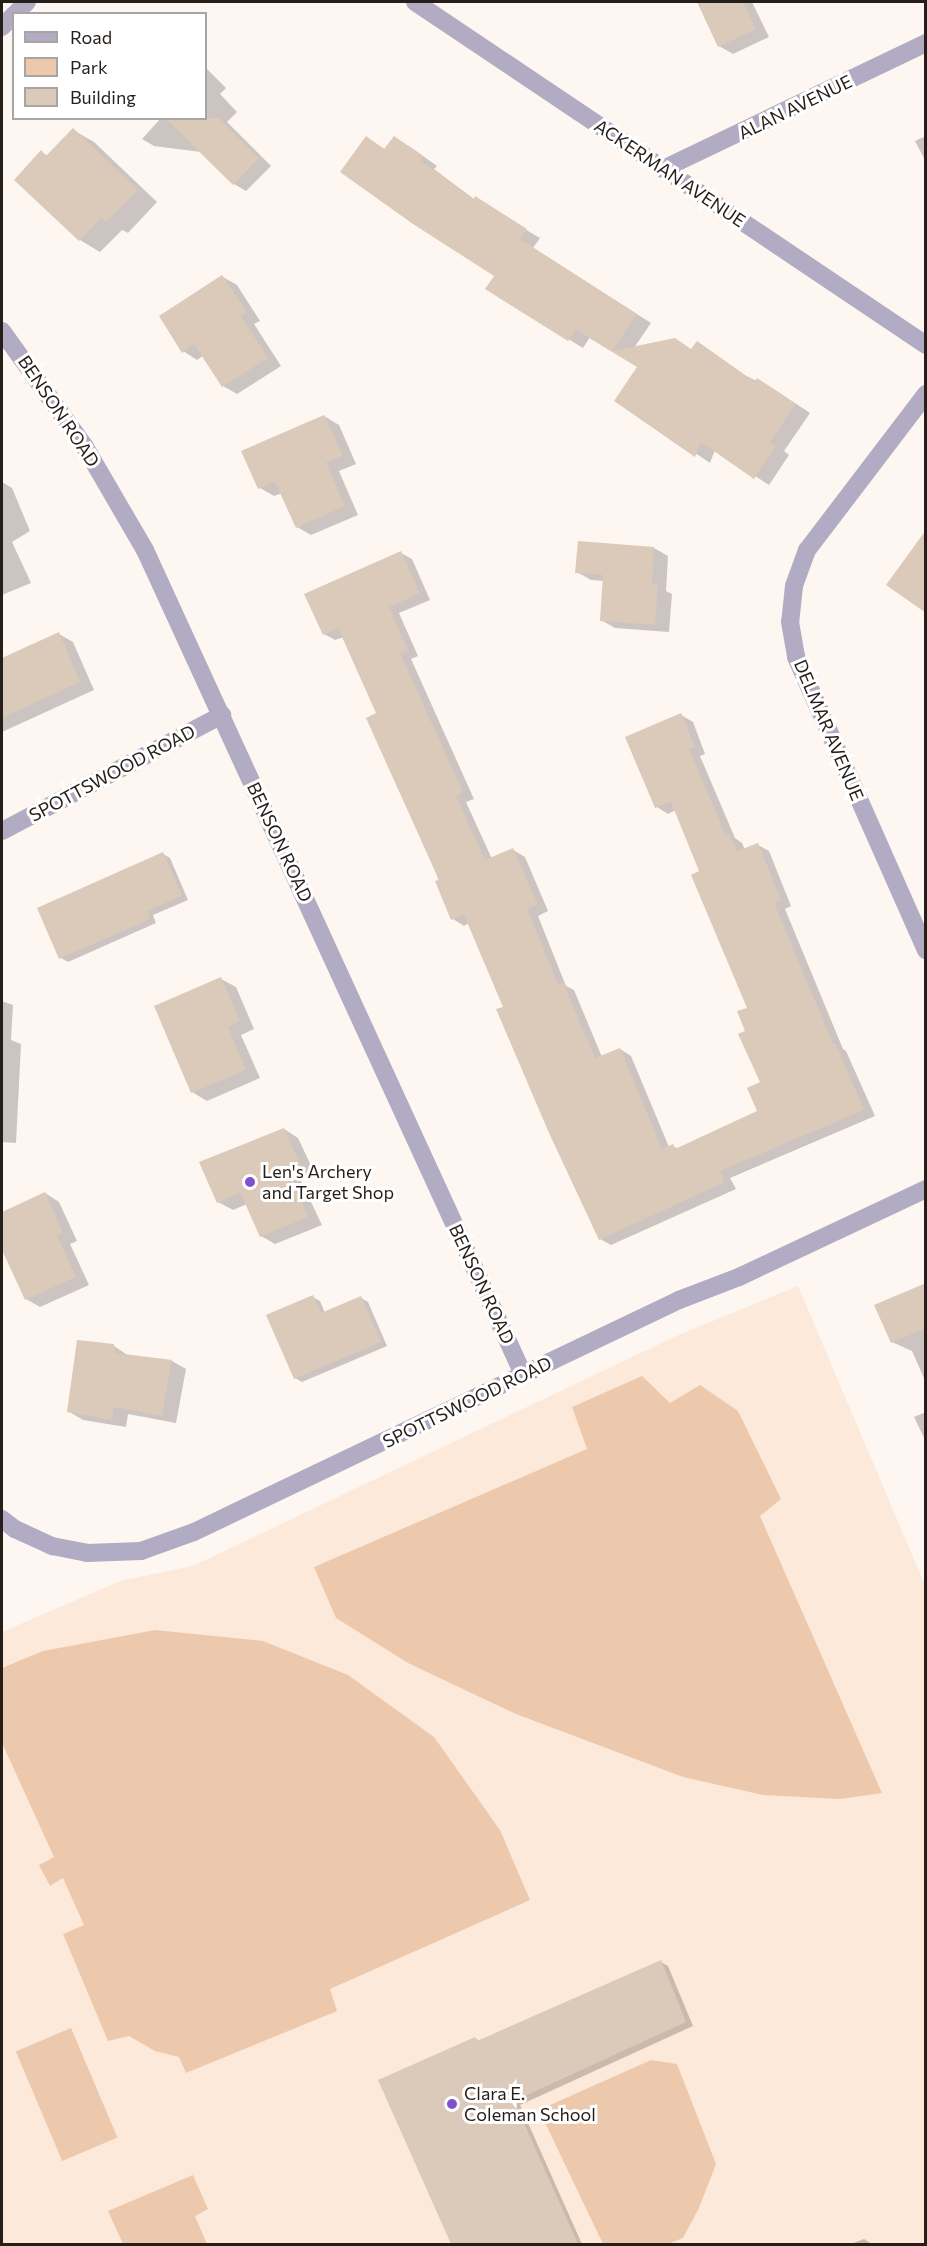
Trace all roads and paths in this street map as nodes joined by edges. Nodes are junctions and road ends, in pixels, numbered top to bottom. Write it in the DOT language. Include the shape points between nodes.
graph roads {
  1 [pos="415,2"];
  2 [pos="926,43"];
  3 [pos="663,168"];
  4 [pos="2,331"];
  5 [pos="926,345"];
  6 [pos="926,394"];
  7 [pos="222,715"];
  8 [pos="2,831"];
  9 [pos="926,951"];
  10 [pos="926,1189"];
  11 [pos="523,1374"];
  12 [pos="2,1519"];
  1 -- 3 [label="street, ACKERMAN AVENUE"];
  2 -- 3 [label="street, ALAN AVENUE"];
  3 -- 5 [label="street, ACKERMAN AVENUE"];
  4 -- 7 [label="street, BENSON ROAD" via="85,447 145,550"];
  6 -- 9 [label="street, DELMAR AVENUE" via="807,550 794,586 790,622 796,657"];
  7 -- 8 [label="street, SPOTTSWOOD ROAD"];
  7 -- 11 [label="street, BENSON ROAD"];
  10 -- 11 [label="street, SPOTTSWOOD ROAD"];
  11 -- 12 [label="street, SPOTTSWOOD ROAD" via="194,1532 141,1551 87,1553 52,1546"];
}
